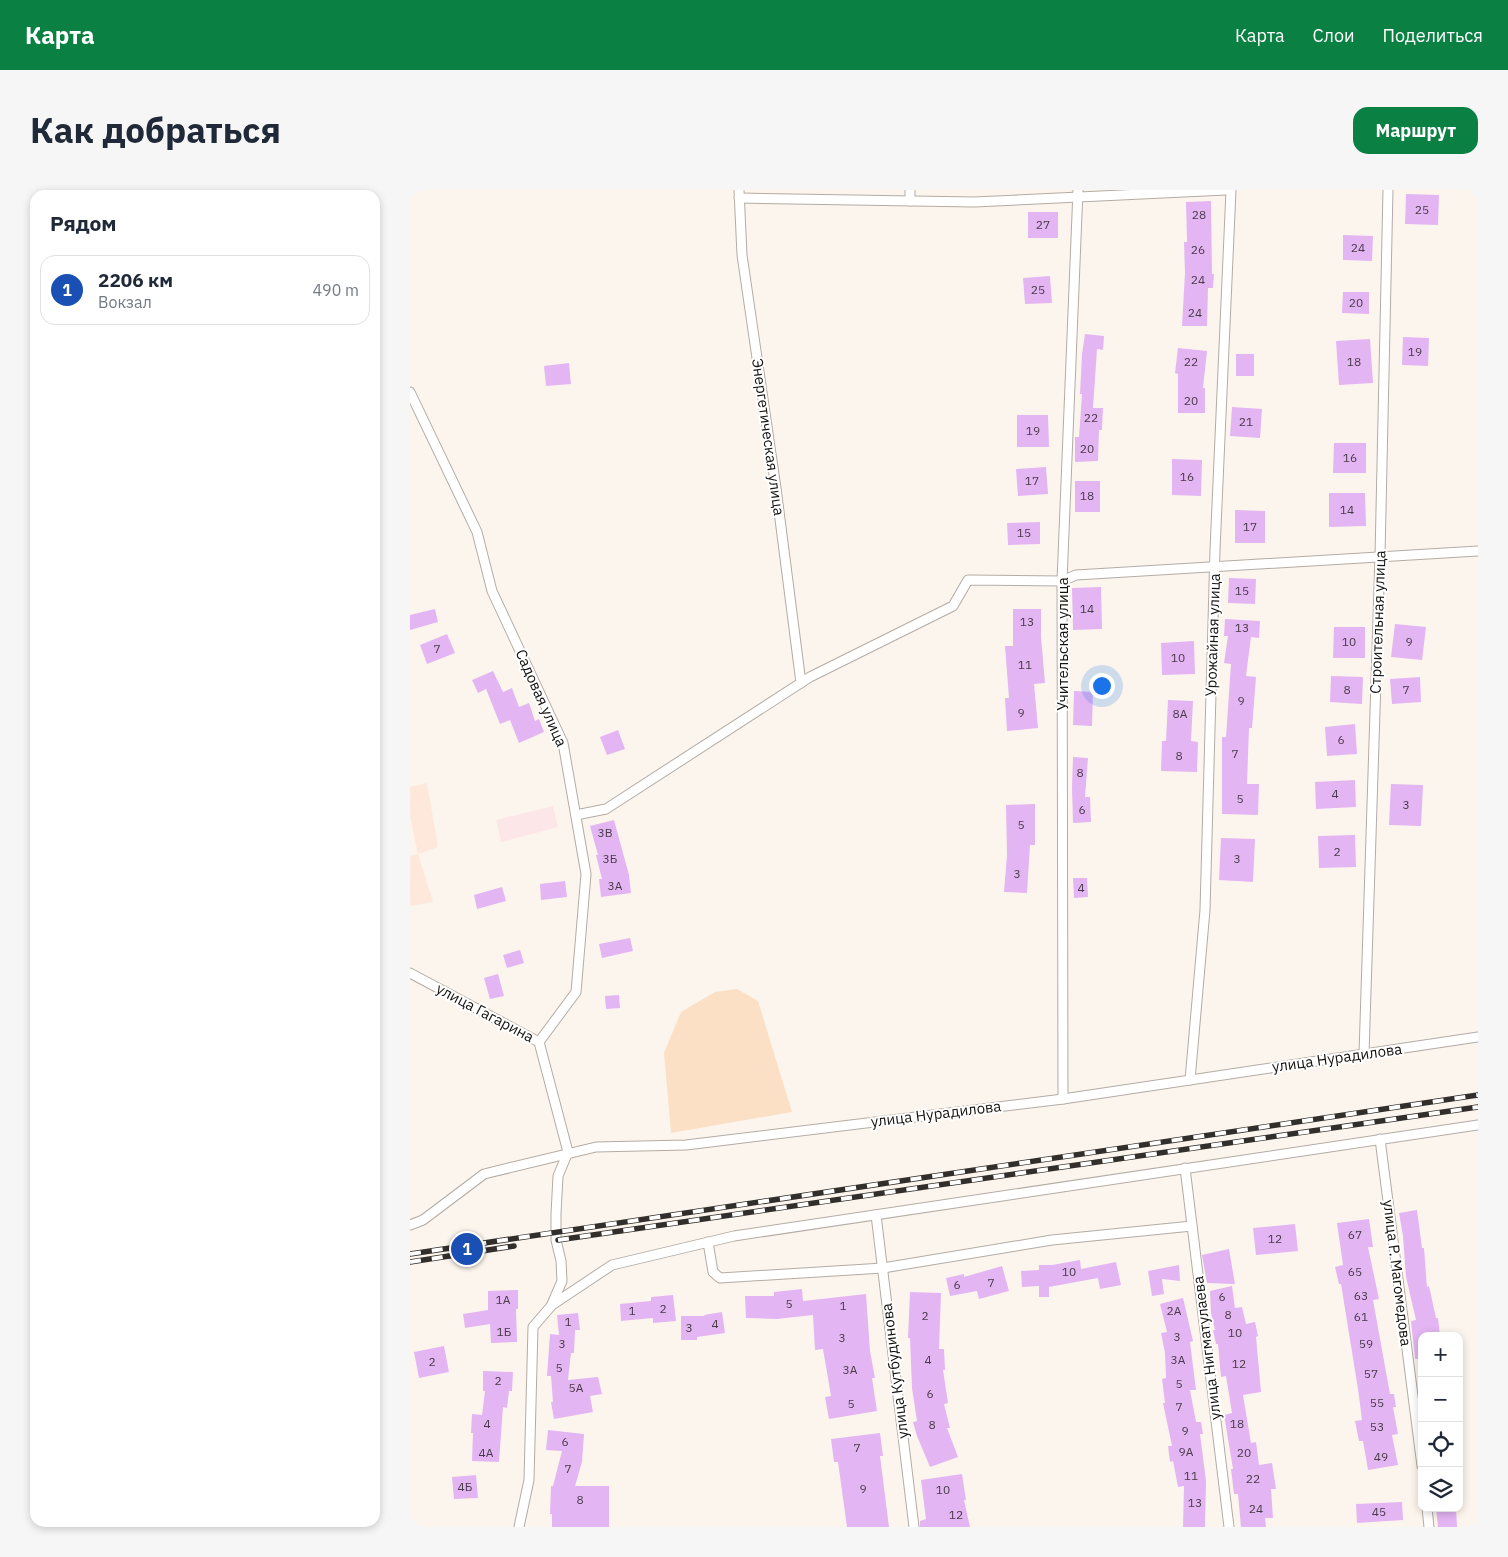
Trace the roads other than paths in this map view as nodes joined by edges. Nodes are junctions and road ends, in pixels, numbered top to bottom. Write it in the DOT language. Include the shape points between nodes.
graph roads {
  1 [pos="910,190"];
  2 [pos="1226,190"];
  3 [pos="1231,190"];
  4 [pos="1388,190"];
  5 [pos="739,194"];
  6 [pos="1078,194"];
  7 [pos="910,201"];
  8 [pos="410,392"];
  9 [pos="1478,551"];
  10 [pos="1380,556"];
  11 [pos="1215,567"];
  12 [pos="1062,581"];
  13 [pos="801,683"];
  14 [pos="576,815"];
  15 [pos="410,973"];
  16 [pos="1478,1037"];
  17 [pos="539,1042"];
  18 [pos="1364,1054"];
  19 [pos="1190,1080"];
  20 [pos="1062,1099"];
  21 [pos="1478,1125"];
  22 [pos="1380,1139"];
  23 [pos="568,1152"];
  24 [pos="1185,1168"];
  25 [pos="876,1215"];
  26 [pos="410,1226"];
  27 [pos="1192,1226"];
  28 [pos="708,1242"];
  29 [pos="883,1268"];
  30 [pos="552,1304"];
  31 [pos="1418,1435"];
  32 [pos="1428,1512"];
  33 [pos="519,1527"];
  34 [pos="914,1527"];
  35 [pos="1229,1527"];
  36 [pos="1430,1527"];
  1 -- 7 [label="street"];
  2 -- 6 [label="street"];
  3 -- 11 [label="street, Урожайная улица"];
  4 -- 10 [label="street, Строительная улица"];
  5 -- 7 [label="street"];
  5 -- 13 [label="street, Энергетическая улица" via="742,255"];
  6 -- 7 [label="street" via="974,202"];
  6 -- 12 [label="street, Учительская улица"];
  8 -- 14 [label="street, Садовая улица" via="477,532 492,591 563,744"];
  9 -- 10 [label="street"];
  10 -- 11 [label="street"];
  10 -- 18 [label="street, Строительная улица"];
  11 -- 12 [label="street" via="1076,575"];
  11 -- 19 [label="street, Урожайная улица" via="1205,910"];
  12 -- 13 [label="street" via="968,580 954,606"];
  12 -- 20 [label="street, Учительская улица"];
  13 -- 14 [label="street" via="606,809"];
  14 -- 17 [label="street, Садовая улица" via="586,874 576,992"];
  15 -- 17 [label="street, улица Гагарина"];
  16 -- 18 [label="street, улица Нурадилова"];
  17 -- 23 [label="street, улица Гагарина"];
  18 -- 19 [label="street, улица Нурадилова"];
  19 -- 20 [label="street, улица Нурадилова"];
  20 -- 23 [label="street, улица Нурадилова" via="686,1145 596,1147"];
  21 -- 22 [label="street"];
  22 -- 24 [label="street"];
  22 -- 31 [label="street, улица Р. Магомедова"];
  23 -- 26 [label="street, улица Нурадилова" via="484,1174 423,1220"];
  23 -- 30 [label="street" via="558,1176 556,1214 562,1281"];
  24 -- 25 [label="street"];
  24 -- 27 [label="street, улица Нигматулаева"];
  25 -- 28 [label="street"];
  25 -- 29 [label="street, улица Кутбудинова"];
  27 -- 29 [label="street" via="1052,1240"];
  27 -- 35 [label="street, улица Нигматулаева"];
  28 -- 29 [label="street" via="713,1272 720,1278"];
  28 -- 30 [label="street" via="612,1265"];
  29 -- 34 [label="street, улица Кутбудинова"];
  30 -- 33 [label="street" via="533,1326 529,1480"];
  32 -- 36 [label="street"];
}
